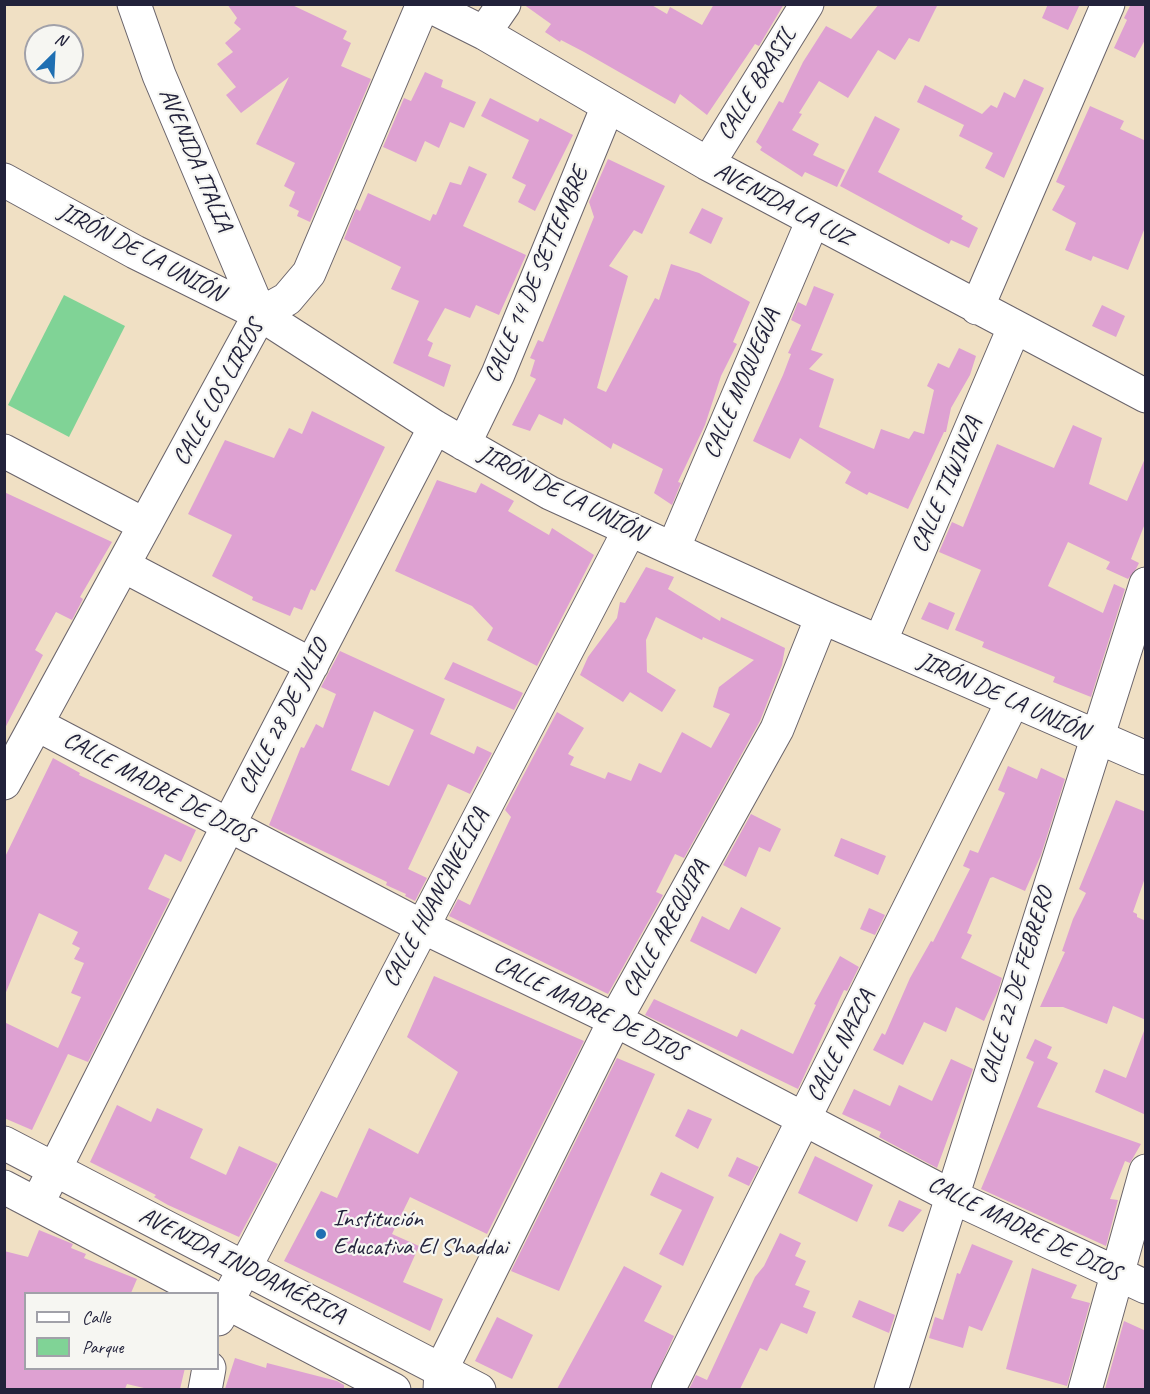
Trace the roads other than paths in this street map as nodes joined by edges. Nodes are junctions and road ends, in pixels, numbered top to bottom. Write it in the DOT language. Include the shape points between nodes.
graph roads {
  1 [pos="134,4"];
  2 [pos="425,4"];
  3 [pos="504,4"];
  4 [pos="807,4"];
  5 [pos="1108,4"];
  6 [pos="484,33"];
  7 [pos="608,106"];
  8 [pos="708,164"];
  9 [pos="4,180"];
  10 [pos="813,220"];
  11 [pos="977,308"];
  12 [pos="260,314"];
  13 [pos="1014,328"];
  14 [pos="1146,396"];
  15 [pos="435,427"];
  16 [pos="464,444"];
  17 [pos="4,451"];
  18 [pos="145,525"];
  19 [pos="630,529"];
  20 [pos="673,549"];
  21 [pos="124,566"];
  22 [pos="1146,584"];
  23 [pos="822,617"];
  24 [pos="880,642"];
  25 [pos="312,664"];
  26 [pos="1013,701"];
  27 [pos="39,725"];
  28 [pos="1095,738"];
  29 [pos="1146,758"];
  30 [pos="4,783"];
  31 [pos="228,826"];
  32 [pos="421,926"];
  33 [pos="615,1020"];
  34 [pos="804,1119"];
  35 [pos="4,1143"];
  36 [pos="55,1169"];
  37 [pos="1146,1171"];
  38 [pos="4,1187"];
  39 [pos="951,1196"];
  40 [pos="37,1204"];
  41 [pos="244,1267"];
  42 [pos="1131,1281"];
  43 [pos="197,1292"];
  44 [pos="219,1300"];
  45 [pos="219,1304"];
  46 [pos="209,1370"];
  47 [pos="441,1380"];
  48 [pos="205,1389"];
  49 [pos="394,1389"];
  50 [pos="479,1389"];
  51 [pos="668,1389"];
  52 [pos="891,1389"];
  53 [pos="1085,1389"];
  1 -- 12 [label="street, AVENIDA ITALIA" via="159,75"];
  2 -- 6 [label="street, AVENIDA LA LUZ"];
  2 -- 12 [label="street, CALLE LOS LIRIOS" via="309,273 287,299"];
  3 -- 6 [label="street"];
  4 -- 8 [label="street, CALLE BRASIL"];
  5 -- 11 [label="street"];
  6 -- 7 [label="street, AVENIDA LA LUZ"];
  7 -- 8 [label="street, AVENIDA LA LUZ"];
  7 -- 16 [label="street, CALLE 14 DE SETIEMBRE" via="498,374"];
  8 -- 10 [label="street, AVENIDA LA LUZ"];
  9 -- 12 [label="street, JIRÓN DE LA UNIÓN" via="135,252"];
  10 -- 11 [label="street, AVENIDA LA LUZ"];
  10 -- 20 [label="street, CALLE MOQUEGUA"];
  11 -- 13 [label="street, AVENIDA LA LUZ"];
  12 -- 15 [label="street, JIRÓN DE LA UNIÓN"];
  12 -- 18 [label="street, CALLE LOS LIRIOS"];
  13 -- 14 [label="street, AVENIDA LA LUZ"];
  13 -- 24 [label="street, CALLE TIWINZA"];
  15 -- 16 [label="street, JIRÓN DE LA UNIÓN"];
  15 -- 25 [label="street, CALLE 28 DE JULIO"];
  16 -- 19 [label="street, JIRÓN DE LA UNIÓN" via="550,493"];
  17 -- 18 [label="street"];
  18 -- 21 [label="street, CALLE LOS LIRIOS"];
  19 -- 20 [label="street, JIRÓN DE LA UNIÓN"];
  19 -- 32 [label="street, CALLE HUANCAVELICA"];
  20 -- 23 [label="street, JIRÓN DE LA UNIÓN"];
  21 -- 25 [label="street"];
  21 -- 27 [label="street, CALLE LOS LIRIOS"];
  22 -- 28 [label="street, CALLE 22 DE FEBRERO"];
  23 -- 24 [label="street, JIRÓN DE LA UNIÓN"];
  23 -- 33 [label="street, CALLE AREQUIPA" via="777,729"];
  24 -- 26 [label="street, JIRÓN DE LA UNIÓN"];
  25 -- 31 [label="street, CALLE 28 DE JULIO"];
  26 -- 28 [label="street, JIRÓN DE LA UNIÓN"];
  26 -- 34 [label="street, CALLE NAZCA"];
  27 -- 30 [label="street, CALLE LOS LIRIOS"];
  27 -- 31 [label="street, CALLE MADRE DE DIOS"];
  28 -- 29 [label="street, JIRÓN DE LA UNIÓN"];
  28 -- 39 [label="street, CALLE 22 DE FEBRERO"];
  31 -- 32 [label="street, CALLE MADRE DE DIOS"];
  31 -- 36 [label="street, CALLE 28 DE JULIO"];
  32 -- 33 [label="street, CALLE MADRE DE DIOS"];
  32 -- 41 [label="street, CALLE HUANCAVELICA"];
  33 -- 34 [label="street, CALLE MADRE DE DIOS"];
  33 -- 47 [label="street, CALLE AREQUIPA"];
  34 -- 39 [label="street, CALLE MADRE DE DIOS"];
  34 -- 51 [label="street, CALLE NAZCA"];
  35 -- 36 [label="street, AVENIDA INDOAMÉRICA"];
  36 -- 40 [label="street, CALLE 28 DE JULIO"];
  36 -- 41 [label="street, AVENIDA INDOAMÉRICA"];
  37 -- 42 [label="street"];
  38 -- 40 [label="street, AVENIDA INDOAMÉRICA"];
  39 -- 42 [label="street, CALLE MADRE DE DIOS"];
  39 -- 52 [label="street, CALLE 22 DE FEBRERO"];
  40 -- 43 [label="street, AVENIDA INDOAMÉRICA"];
  41 -- 44 [label="street, CALLE HUANCAVELICA"];
  41 -- 47 [label="street, AVENIDA INDOAMÉRICA"];
  42 -- 53 [label="street"];
  45 -- 49 [label="street, AVENIDA INDOAMÉRICA"];
  46 -- 48 [label="street"];
  47 -- 50 [label="street, AVENIDA INDOAMÉRICA"];
}
